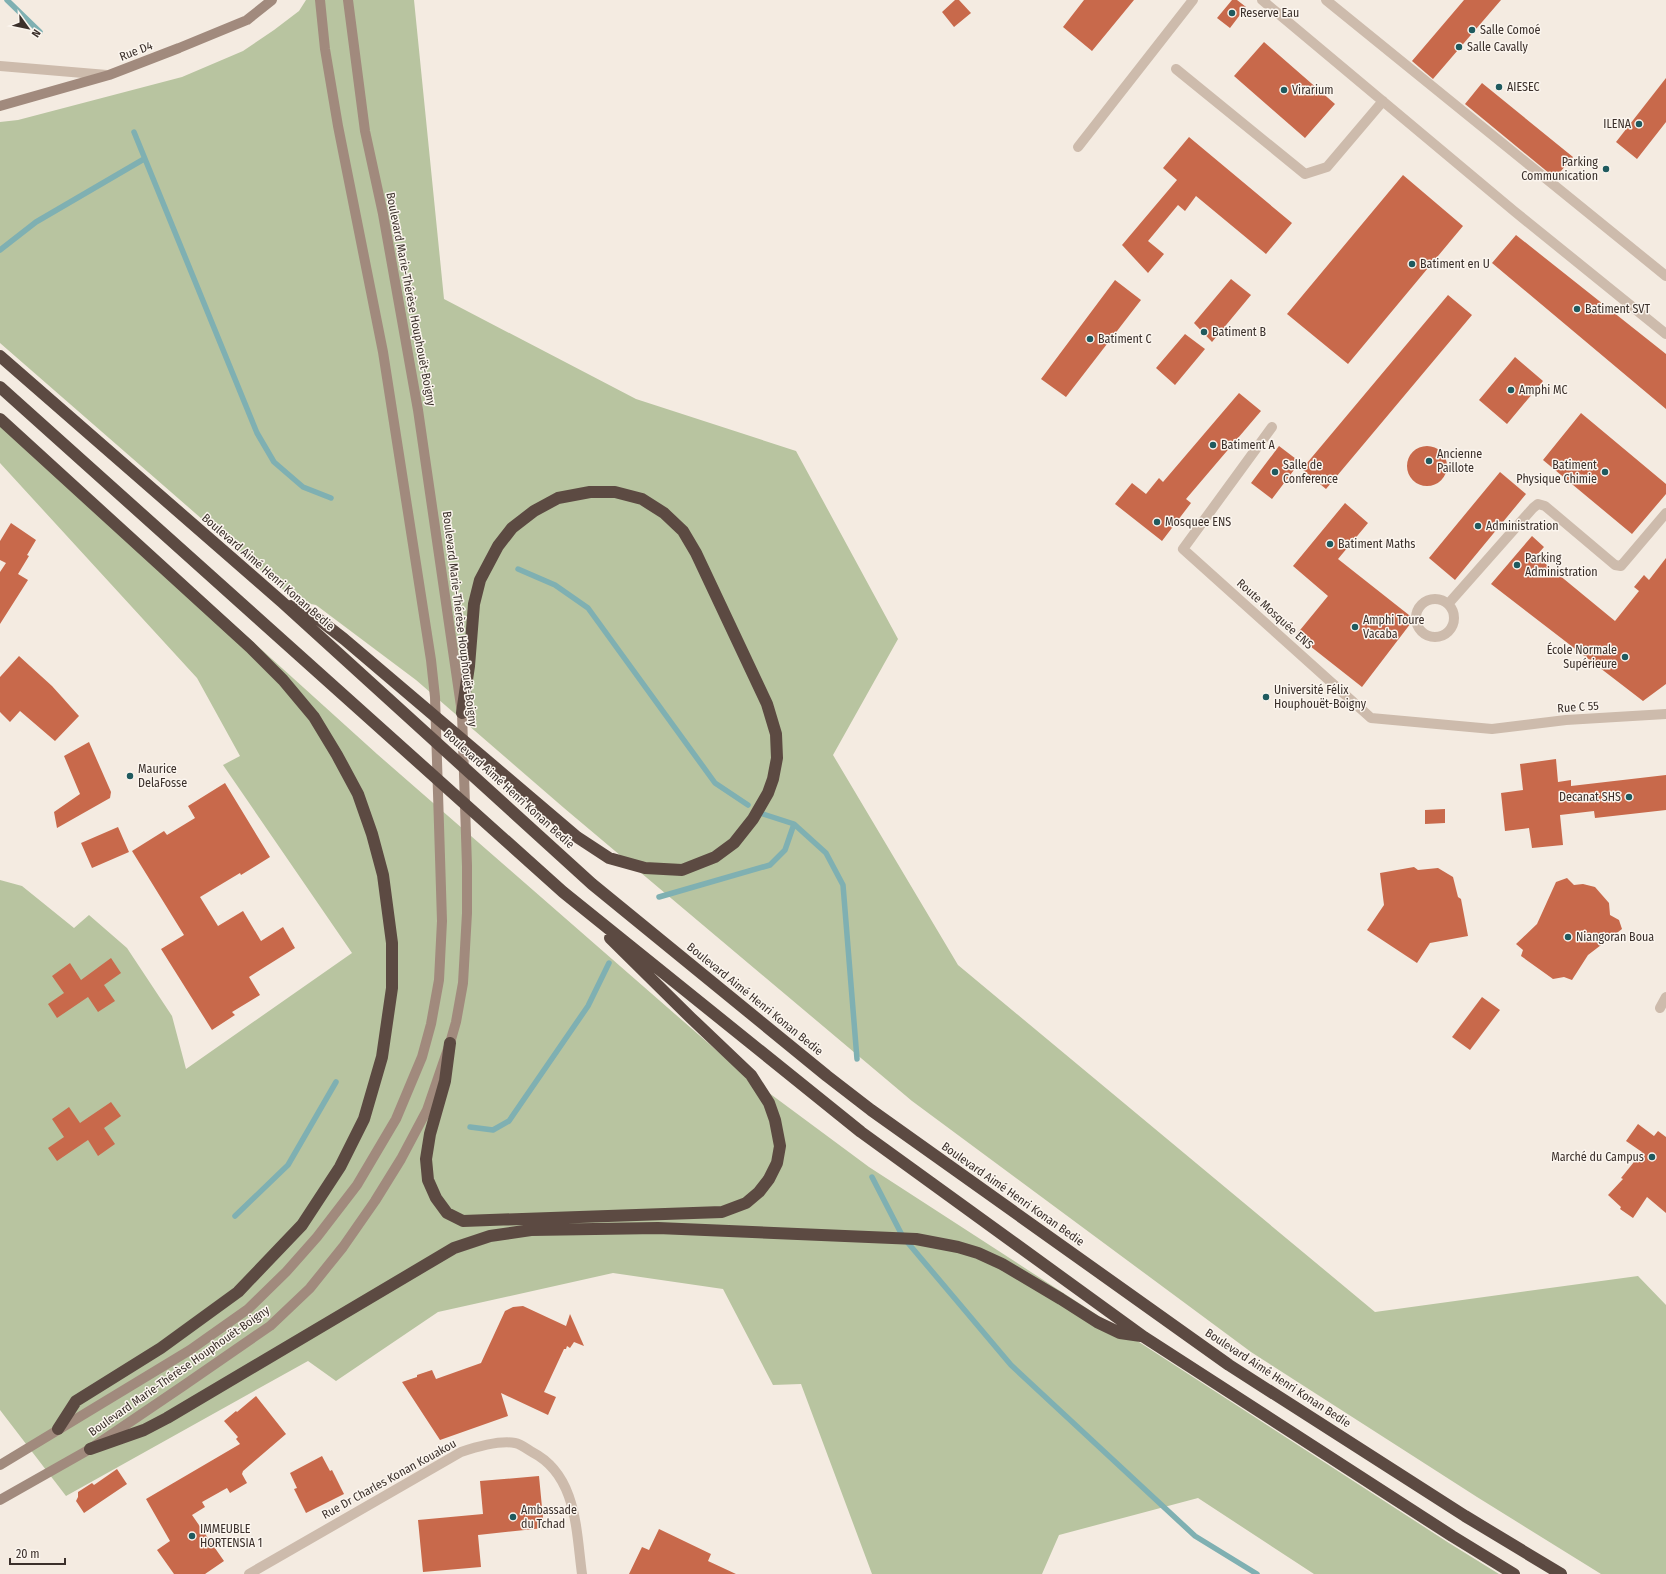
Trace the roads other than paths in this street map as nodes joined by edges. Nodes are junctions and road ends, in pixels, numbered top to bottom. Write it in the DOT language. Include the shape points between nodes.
graph roads {
  1 [pos="272,0"];
  2 [pos="320,0"];
  3 [pos="348,0"];
  4 [pos="1192,0"];
  5 [pos="1262,0"];
  6 [pos="1326,0"];
  7 [pos="0,66"];
  8 [pos="1176,69"];
  9 [pos="109,75"];
  10 [pos="1383,101"];
  11 [pos="0,106"];
  12 [pos="1078,147"];
  13 [pos="1666,276"];
  14 [pos="1666,334"];
  15 [pos="0,356"];
  16 [pos="0,387"];
  17 [pos="0,419"];
  18 [pos="1272,427"];
  19 [pos="1666,513"];
  20 [pos="282,602"];
  21 [pos="1448,603"];
  22 [pos="462,713"];
  23 [pos="1666,714"];
  24 [pos="1492,729"];
  25 [pos="563,892"];
  26 [pos="1666,997"];
  27 [pos="1660,1008"];
  28 [pos="450,1043"];
  29 [pos="1144,1337"];
  30 [pos="58,1429"];
  31 [pos="90,1449"];
  32 [pos="0,1465"];
  33 [pos="0,1500"];
  34 [pos="248,1574"];
  35 [pos="582,1574"];
  36 [pos="1514,1574"];
  37 [pos="1561,1574"];
  1 -- 9 [label="main road, Rue D4" via="247,20"];
  2 -- 30 [label="main road, Boulevard Marie-Thérèse Houphouët-Boigny" via="338,126 383,352 427,626 435,697 442,920 439,980 431,1024 422,1057 396,1119 357,1185 286,1272 248,1309 190,1350"];
  3 -- 22 [label="main road, Boulevard Marie-Thérèse Houphouët-Boigny" via="365,132 418,410"];
  4 -- 12 [label="street"];
  5 -- 10 [label="street"];
  6 -- 13 [label="street"];
  7 -- 9 [label="street"];
  8 -- 10 [label="street" via="1306,174 1327,167"];
  9 -- 11 [label="main road, Rue D4"];
  10 -- 14 [label="street"];
  15 -- 20 [label="highway, Boulevard Aimé Henri Konan Bedie"];
  16 -- 25 [label="highway"];
  17 -- 30 [label="highway" via="250,647 314,717 358,794 372,834 383,875 392,943 392,988 382,1057 364,1119 340,1167 302,1224 238,1292 161,1348 76,1401"];
  18 -- 24 [label="street, Route Mosquée ENS" via="1183,549 1371,718"];
  19 -- 21 [label="street" via="1621,566 1615,565 1545,506 1538,504"];
  20 -- 22 [label="highway" via="316,618 577,837 609,858 645,868 682,870 715,857 734,843 753,819 774,779 777,758 776,734 767,704 693,547 683,531 664,513 642,500 615,492 590,492 558,498 534,511 512,528 498,546 480,580 474,604"];
  20 -- 37 [label="highway, Boulevard Aimé Henri Konan Bedie" via="592,884 826,1076 1229,1365 1465,1516"];
  22 -- 28 [label="main road, Boulevard Marie-Thérèse Houphouët-Boigny" via="467,866 466,944 463,983"];
  23 -- 24 [label="street, Rue C 55" via="1566,720"];
  25 -- 28 [label="highway" via="751,1075 769,1103 780,1146 777,1163 769,1179 746,1203 722,1212 463,1221 447,1213 436,1198 428,1180 426,1159 430,1134 445,1081"];
  25 -- 29 [label="highway" via="861,1132"];
  26 -- 27 [label="street"];
  28 -- 31 [label="main road, Boulevard Marie-Thérèse Houphouët-Boigny" via="427,1110 401,1159 347,1242 310,1288 270,1326"];
  29 -- 31 [label="highway" via="1120,1333 1097,1322 1002,1264 958,1246 916,1239 658,1228 531,1230 490,1236 454,1248 144,1430"];
  29 -- 36 [label="highway"];
  30 -- 32 [label="main road, Boulevard Marie-Thérèse Houphouët-Boigny"];
  31 -- 33 [label="main road, Boulevard Marie-Thérèse Houphouët-Boigny"];
  34 -- 35 [label="street, Rue Dr Charles Konan Kouakou" via="461,1452 489,1444 516,1443 538,1455 557,1472 575,1519"];
}
